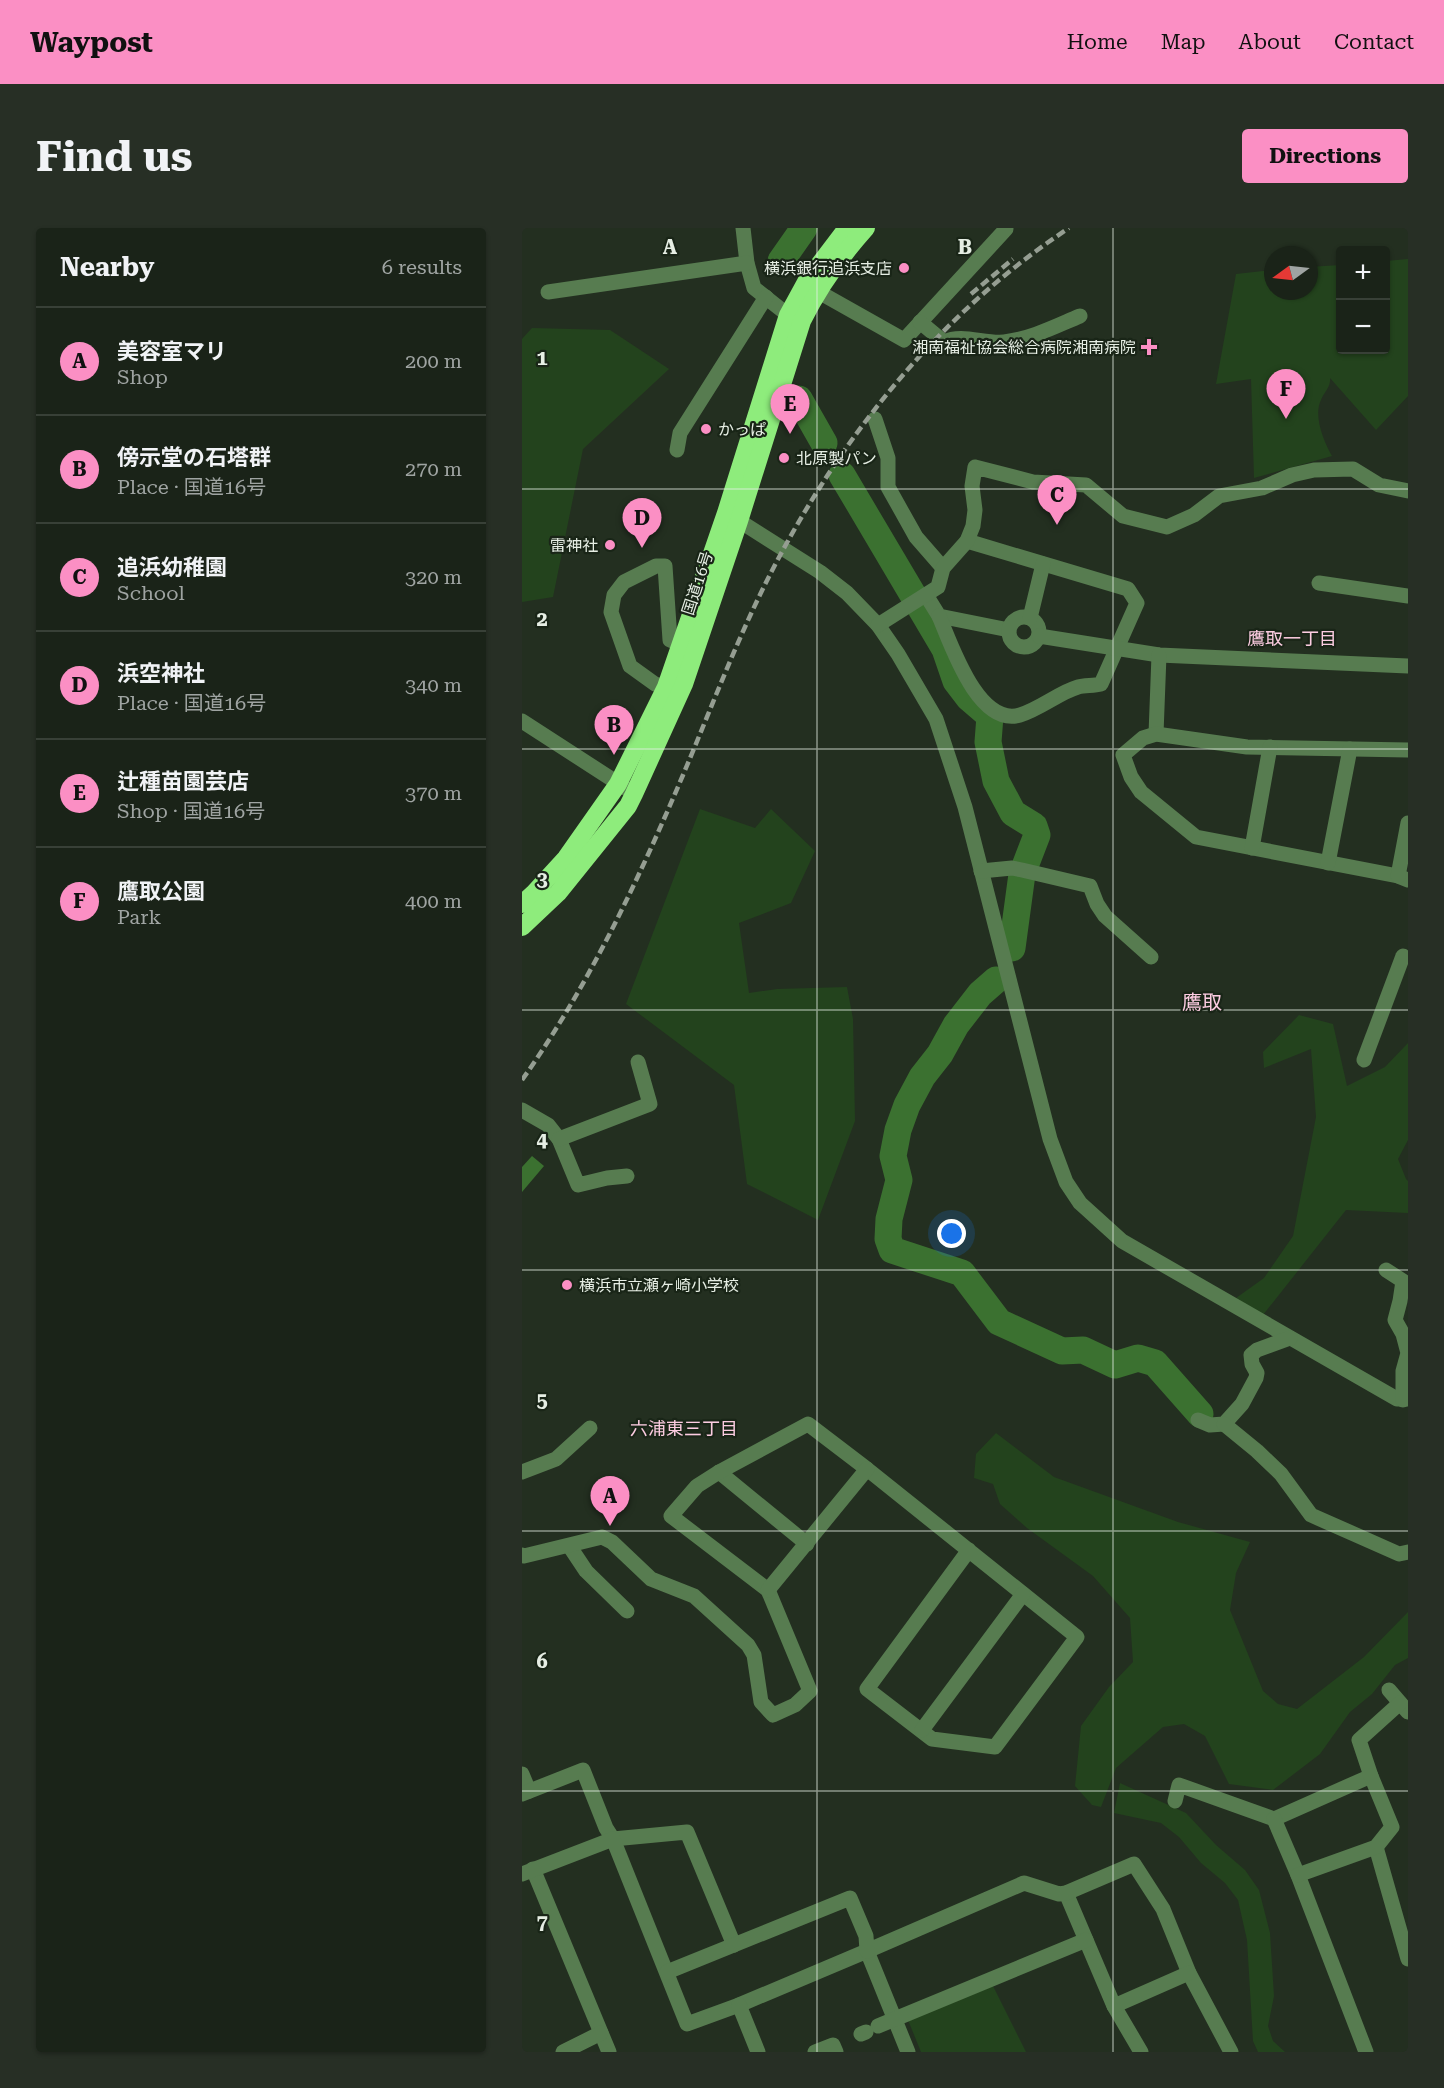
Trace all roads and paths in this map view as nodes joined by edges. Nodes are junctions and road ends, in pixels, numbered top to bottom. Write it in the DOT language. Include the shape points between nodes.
graph roads {
  1 [pos="743,228"];
  2 [pos="847,228"];
  3 [pos="866,228"];
  4 [pos="1006,229"];
  5 [pos="747,263"];
  6 [pos="817,291"];
  7 [pos="548,292"];
  8 [pos="766,297"];
  9 [pos="788,315"];
  10 [pos="1080,316"];
  11 [pos="920,322"];
  12 [pos="875,419"];
  13 [pos="677,450"];
  14 [pos="1408,491"];
  15 [pos="732,517"];
  16 [pos="967,541"];
  17 [pos="1043,564"];
  18 [pos="943,568"];
  19 [pos="1319,583"];
  20 [pos="926,595"];
  21 [pos="1408,596"];
  22 [pos="939,616"];
  23 [pos="1030,618"];
  24 [pos="878,625"];
  25 [pos="1009,630"];
  26 [pos="1039,636"];
  27 [pos="681,645"];
  28 [pos="1116,649"];
  29 [pos="1159,655"];
  30 [pos="1408,666"];
  31 [pos="666,687"];
  32 [pos="522,721"];
  33 [pos="1156,734"];
  34 [pos="1270,747"];
  35 [pos="1350,748"];
  36 [pos="1408,750"];
  37 [pos="618,784"];
  38 [pos="634,794"];
  39 [pos="1408,823"];
  40 [pos="1252,848"];
  41 [pos="1328,863"];
  42 [pos="981,870"];
  43 [pos="1403,878"];
  44 [pos="522,904"];
  45 [pos="522,927"];
  46 [pos="1403,956"];
  47 [pos="1151,957"];
  48 [pos="1364,1060"];
  49 [pos="638,1062"];
  50 [pos="522,1110"];
  51 [pos="559,1139"];
  52 [pos="627,1176"];
  53 [pos="1386,1270"];
  54 [pos="1290,1338"];
  55 [pos="1405,1400"];
  56 [pos="1198,1420"];
  57 [pos="1224,1424"];
  58 [pos="590,1428"];
  59 [pos="867,1468"];
  60 [pos="522,1472"];
  61 [pos="719,1472"];
  62 [pos="807,1544"];
  63 [pos="570,1546"];
  64 [pos="969,1550"];
  65 [pos="1408,1552"];
  66 [pos="522,1555"];
  67 [pos="768,1590"];
  68 [pos="1023,1594"];
  69 [pos="627,1611"];
  70 [pos="1389,1690"];
  71 [pos="1404,1707"];
  72 [pos="922,1730"];
  73 [pos="522,1774"];
  74 [pos="1371,1776"];
  75 [pos="526,1792"];
  76 [pos="1175,1801"];
  77 [pos="1274,1819"];
  78 [pos="613,1839"];
  79 [pos="1376,1847"];
  80 [pos="528,1872"];
  81 [pos="1298,1875"];
  82 [pos="1066,1893"];
  83 [pos="1086,1940"];
  84 [pos="734,1945"];
  85 [pos="867,1951"];
  86 [pos="1408,1959"];
  87 [pos="667,1972"];
  88 [pos="1189,1973"];
  89 [pos="739,2005"];
  90 [pos="1114,2006"];
  91 [pos="894,2020"];
  92 [pos="868,2031"];
  93 [pos="601,2033"];
  94 [pos="838,2046"];
  95 [pos="563,2052"];
  96 [pos="609,2052"];
  97 [pos="758,2052"];
  98 [pos="815,2052"];
  99 [pos="908,2052"];
  100 [pos="1141,2052"];
  101 [pos="1231,2052"];
  102 [pos="1366,2052"];
  1 -- 5 [label="street"];
  2 -- 9 [label="highway, 国道16号" via="806,282"];
  3 -- 6 [label="highway, 国道16号"];
  4 -- 11 [label="street"];
  5 -- 7 [label="street"];
  5 -- 8 [label="street" via="754,288"];
  6 -- 11 [label="street" via="904,340"];
  6 -- 15 [label="highway, 国道16号" via="801,321"];
  8 -- 9 [label="street"];
  8 -- 13 [label="street" via="680,433"];
  9 -- 15 [label="highway, 国道16号"];
  10 -- 11 [label="street" via="1021,339 988,343 953,338 944,342"];
  12 -- 18 [label="street" via="888,458 888,487 916,537"];
  14 -- 16 [label="street" via="1379,485 1353,469 1314,470 1262,488 1219,496 1194,515 1167,527 1123,516 1086,484 1033,482 975,467 975,510"];
  15 -- 24 [label="street" via="836,583"];
  15 -- 27 [label="highway, 国道16号"];
  15 -- 38 [label="highway, 国道16号" via="684,684"];
  16 -- 17 [label="street"];
  16 -- 18 [label="street"];
  17 -- 23 [label="street"];
  17 -- 28 [label="street" via="1128,589 1137,603"];
  18 -- 20 [label="street" via="938,587"];
  19 -- 21 [label="street"];
  20 -- 22 [label="street"];
  20 -- 24 [label="street"];
  22 -- 25 [label="street"];
  22 -- 28 [label="street" via="971,687 1004,716 1036,709 1077,687 1101,684"];
  23 -- 25 [label="street" via="1016,619"];
  23 -- 26 [label="street"];
  24 -- 42 [label="street" via="936,719"];
  25 -- 26 [label="street" via="1010,638 1021,647 1029,646"];
  26 -- 28 [label="street"];
  27 -- 31 [label="highway, 国道16号"];
  27 -- 31 [label="street" via="670,640 665,566 656,566 624,582 614,595 610,612 630,666"];
  28 -- 29 [label="street"];
  29 -- 30 [label="street"];
  29 -- 33 [label="street"];
  31 -- 37 [label="highway, 国道16号"];
  32 -- 37 [label="street"];
  33 -- 34 [label="street"];
  33 -- 40 [label="street" via="1143,738 1123,755 1141,792 1196,837"];
  34 -- 35 [label="street"];
  34 -- 40 [label="street"];
  35 -- 36 [label="street"];
  35 -- 41 [label="street"];
  37 -- 38 [label="street"];
  37 -- 44 [label="highway, 国道16号" via="566,858"];
  38 -- 45 [label="highway, 国道16号" via="558,893"];
  39 -- 43 [label="street"];
  40 -- 41 [label="street"];
  41 -- 43 [label="street"];
  42 -- 47 [label="street" via="1012,868 1090,886 1105,916"];
  42 -- 54 [label="street" via="1050,1139 1066,1182 1086,1210 1122,1241"];
  46 -- 48 [label="street"];
  49 -- 51 [label="street" via="650,1104"];
  50 -- 51 [label="street" via="548,1125"];
  51 -- 52 [label="street" via="578,1185"];
  53 -- 55 [label="street" via="1402,1281 1395,1320 1408,1353 1403,1371"];
  54 -- 55 [label="street"];
  54 -- 57 [label="street" via="1251,1355 1256,1378 1242,1404"];
  56 -- 57 [label="street" via="1210,1425"];
  57 -- 65 [label="street" via="1281,1474 1311,1515 1399,1554"];
  58 -- 60 [label="street" via="556,1459"];
  59 -- 61 [label="street" via="808,1424"];
  59 -- 62 [label="street"];
  59 -- 64 [label="street"];
  61 -- 62 [label="street"];
  61 -- 67 [label="street" via="698,1486 671,1516"];
  62 -- 67 [label="street"];
  63 -- 66 [label="street"];
  63 -- 67 [label="street" via="602,1537 651,1579 694,1596 748,1645 754,1655 761,1702 773,1715 795,1705 810,1691"];
  63 -- 69 [label="street" via="586,1571"];
  64 -- 68 [label="street"];
  64 -- 72 [label="street" via="867,1689"];
  68 -- 72 [label="street"];
  68 -- 72 [label="street" via="1077,1637 995,1747 932,1739"];
  70 -- 71 [label="street"];
  71 -- 74 [label="street" via="1359,1740"];
  73 -- 75 [label="street"];
  74 -- 77 [label="street"];
  74 -- 79 [label="street" via="1392,1827"];
  75 -- 78 [label="street" via="583,1770"];
  76 -- 77 [label="street" via="1179,1785"];
  77 -- 81 [label="street"];
  78 -- 80 [label="street"];
  78 -- 84 [label="street" via="687,1832"];
  78 -- 87 [label="street"];
  79 -- 81 [label="street"];
  79 -- 86 [label="street"];
  80 -- 93 [label="street"];
  81 -- 102 [label="street"];
  82 -- 83 [label="street"];
  82 -- 85 [label="street" via="1024,1883"];
  82 -- 88 [label="street" via="1134,1864 1163,1909"];
  83 -- 90 [label="street"];
  83 -- 91 [label="street"];
  84 -- 85 [label="street" via="850,1898 866,1936"];
  84 -- 87 [label="street"];
  85 -- 89 [label="street"];
  85 -- 91 [label="street"];
  87 -- 89 [label="street" via="687,2024"];
  88 -- 90 [label="street"];
  88 -- 101 [label="street"];
  89 -- 97 [label="street"];
  90 -- 100 [label="street"];
  91 -- 92 [label="street"];
  91 -- 99 [label="street"];
  93 -- 95 [label="street"];
  93 -- 96 [label="street"];
  94 -- 98 [label="street"];
}
